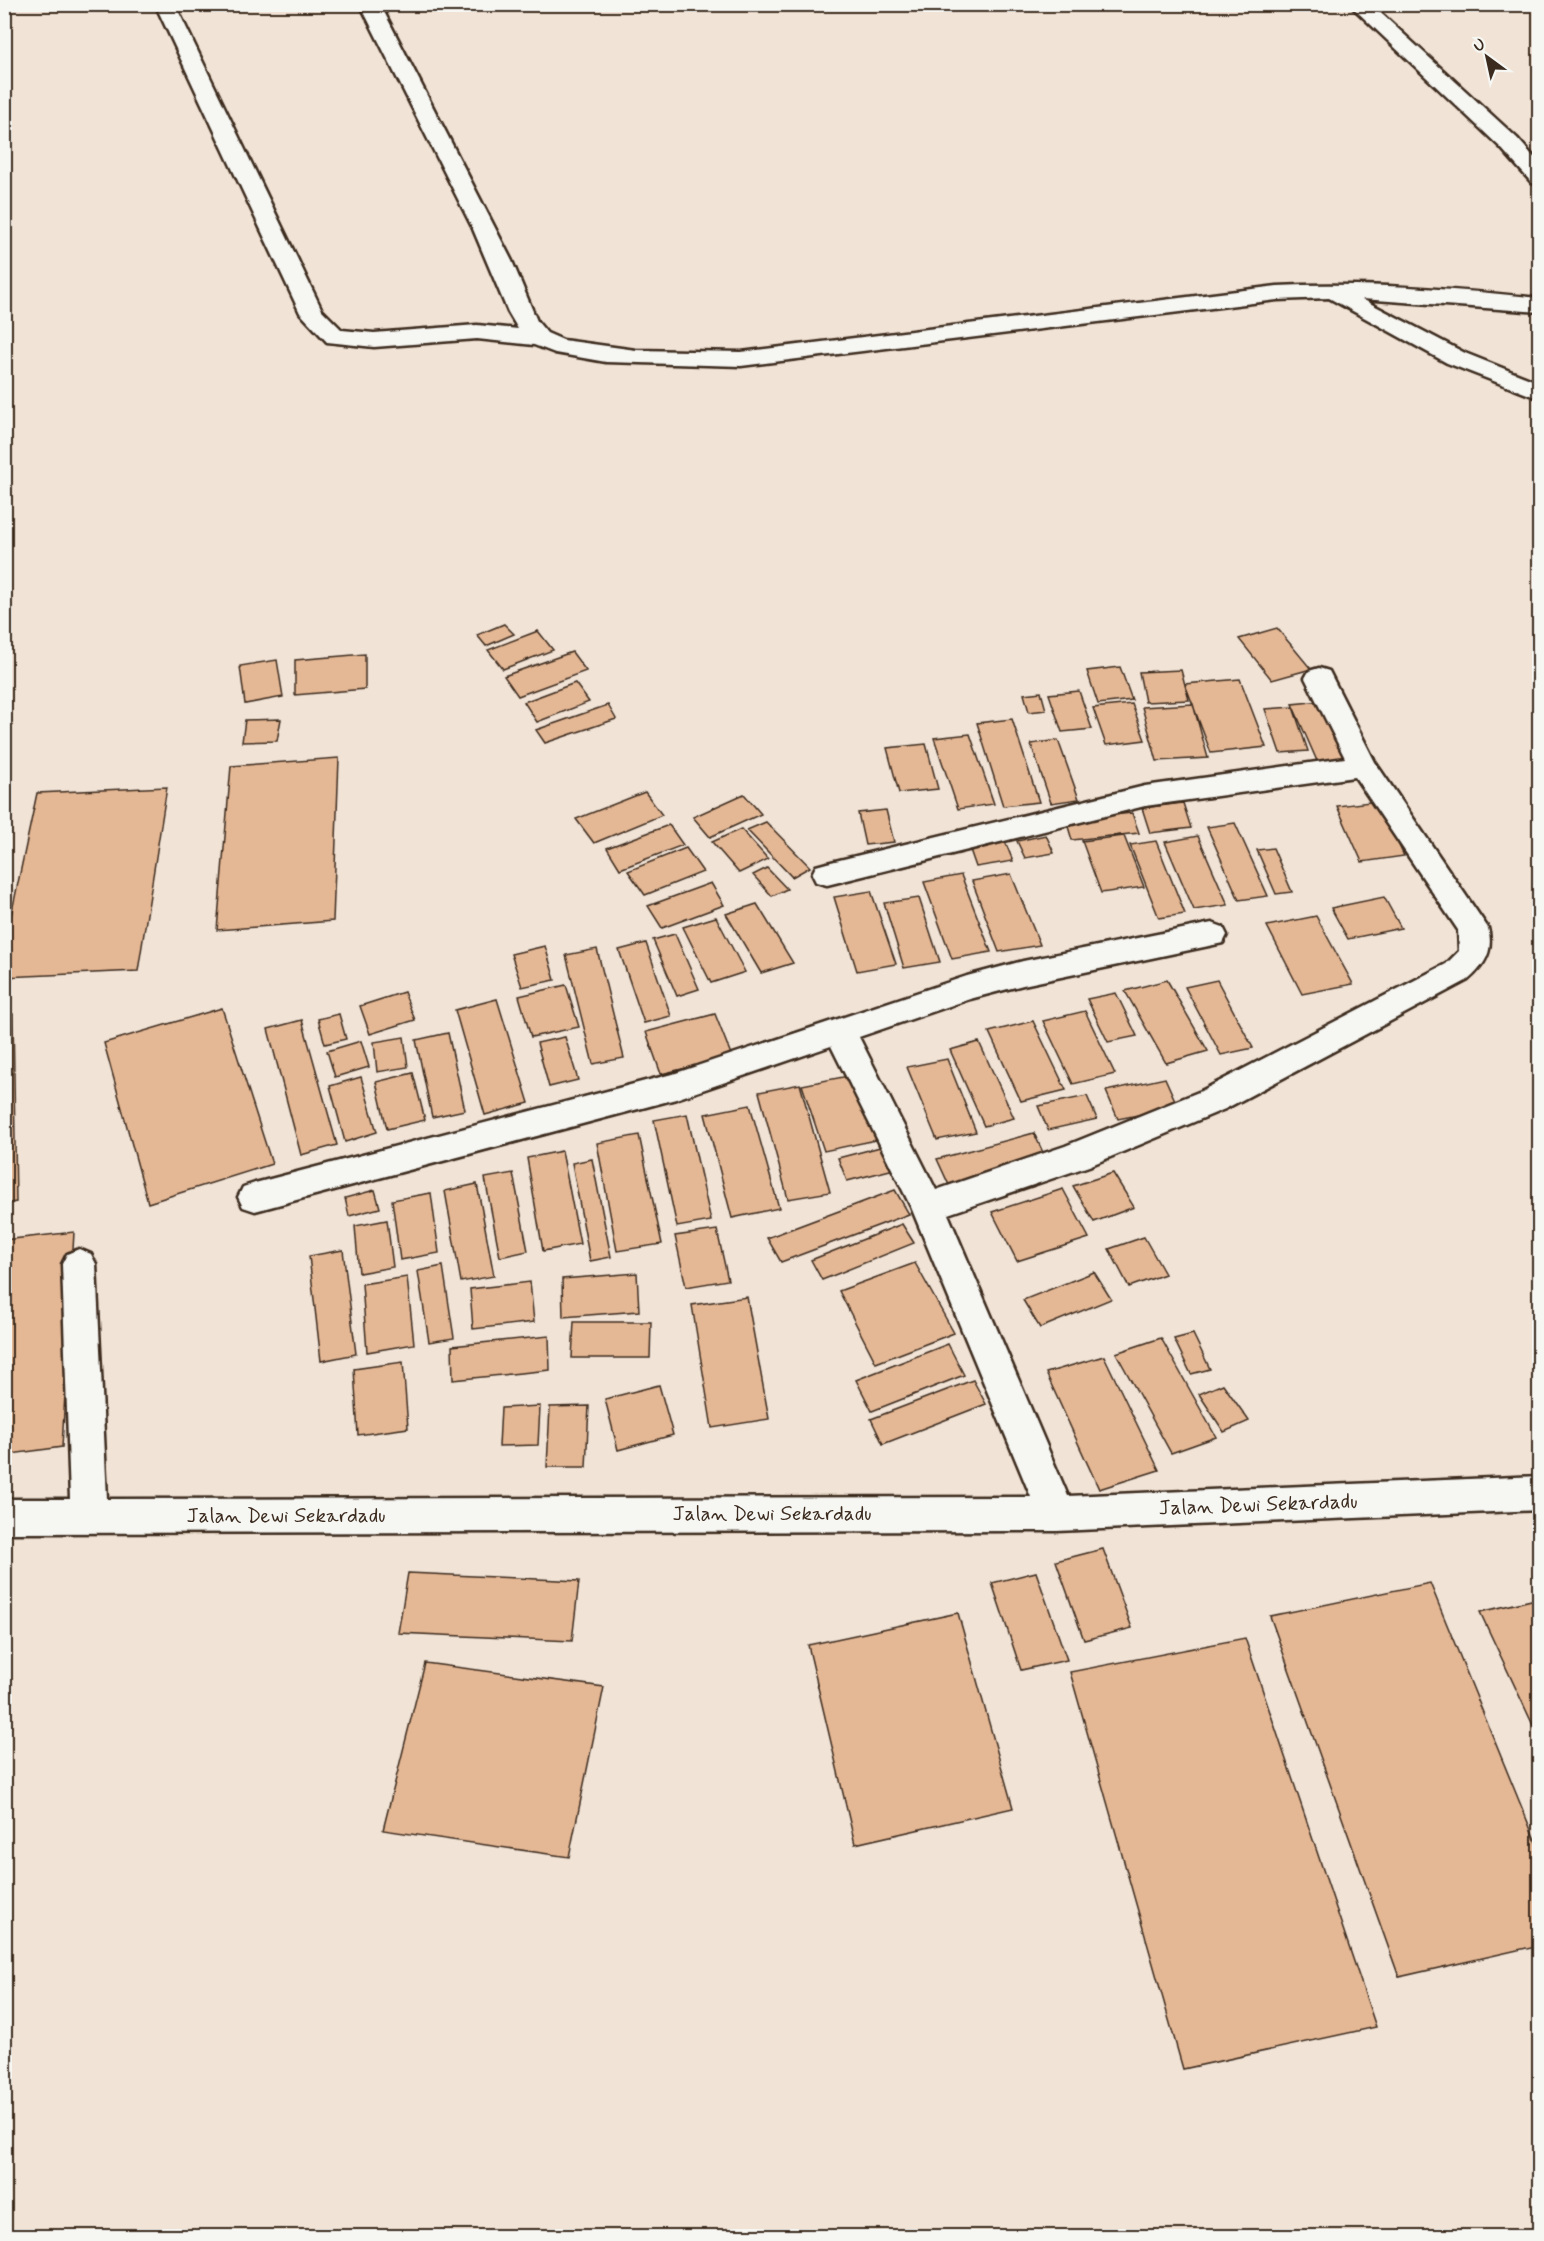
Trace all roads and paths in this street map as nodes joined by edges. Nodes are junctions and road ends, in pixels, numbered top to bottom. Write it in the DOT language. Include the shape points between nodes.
graph roads {
  1 [pos="165,4"];
  2 [pos="370,4"];
  3 [pos="1359,4"];
  4 [pos="1539,178"];
  5 [pos="1329,290"];
  6 [pos="1539,305"];
  7 [pos="539,338"];
  8 [pos="1539,392"];
  9 [pos="1319,678"];
  10 [pos="1363,766"];
  11 [pos="827,874"];
  12 [pos="1212,935"];
  13 [pos="839,1030"];
  14 [pos="255,1197"];
  15 [pos="928,1207"];
  16 [pos="79,1264"];
  17 [pos="1539,1493"];
  18 [pos="1057,1514"];
  19 [pos="4,1516"];
  20 [pos="88,1516"];
  1 -- 7 [label="street" via="312,313 335,338 374,340 477,332"];
  2 -- 7 [label="street" via="501,263 524,319"];
  3 -- 4 [label="street" via="1509,143"];
  5 -- 6 [label="street"];
  5 -- 7 [label="street" via="1277,293 741,359 669,361 591,351"];
  5 -- 8 [label="street" via="1456,358"];
  9 -- 10 [label="street"];
  10 -- 11 [label="street" via="1145,796"];
  10 -- 15 [label="street" via="1473,928 1478,944 1473,958 1457,972 1213,1100 1077,1156"];
  12 -- 13 [label="street" via="1023,973"];
  13 -- 14 [label="street" via="676,1086"];
  13 -- 15 [label="street"];
  15 -- 18 [label="street"];
  16 -- 20 [label="street"];
  17 -- 18 [label="street, Jalan Dewi Sekardadu"];
  18 -- 20 [label="street, Jalan Dewi Sekardadu"];
  19 -- 20 [label="street, Jalan Dewi Sekardadu"];
}
